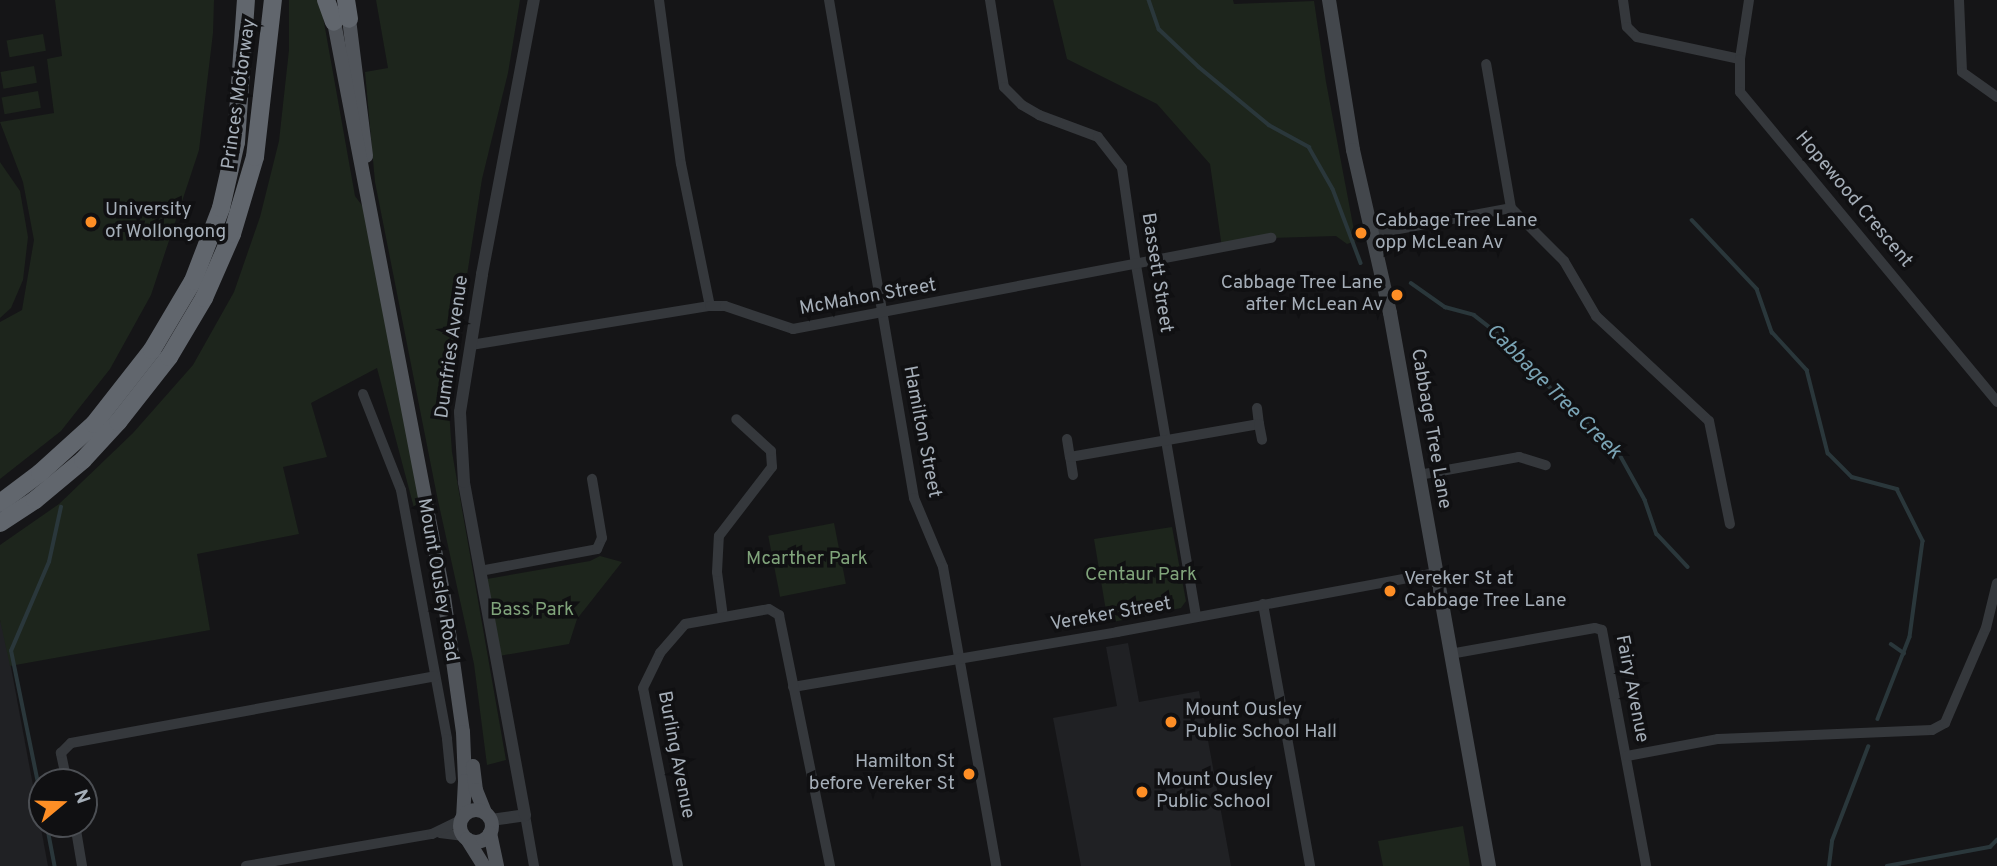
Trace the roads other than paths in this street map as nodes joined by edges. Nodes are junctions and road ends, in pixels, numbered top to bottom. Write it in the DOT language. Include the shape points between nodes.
graph roads {
  1 [pos="246,0"];
  2 [pos="273,0"];
  3 [pos="278,0"];
  4 [pos="328,0"];
  5 [pos="346,0"];
  6 [pos="534,0"];
  7 [pos="659,0"];
  8 [pos="829,0"];
  9 [pos="990,0"];
  10 [pos="1328,0"];
  11 [pos="1623,0"];
  12 [pos="1749,0"];
  13 [pos="1959,0"];
  14 [pos="341,21"];
  15 [pos="1740,59"];
  16 [pos="1486,64"];
  17 [pos="1997,97"];
  18 [pos="243,203"];
  19 [pos="1511,208"];
  20 [pos="1372,234"];
  21 [pos="1271,238"];
  22 [pos="1136,265"];
  23 [pos="710,306"];
  24 [pos="882,313"];
  25 [pos="471,345"];
  26 [pos="363,394"];
  27 [pos="1997,402"];
  28 [pos="1257,408"];
  29 [pos="736,419"];
  30 [pos="1259,424"];
  31 [pos="1067,439"];
  32 [pos="1262,440"];
  33 [pos="1166,443"];
  34 [pos="1070,457"];
  35 [pos="1546,465"];
  36 [pos="1073,475"];
  37 [pos="1419,475"];
  38 [pos="593,479"];
  39 [pos="0,503"];
  40 [pos="0,523"];
  41 [pos="1730,524"];
  42 [pos="480,571"];
  43 [pos="1435,573"];
  44 [pos="1997,583"];
  45 [pos="444,597"];
  46 [pos="1263,604"];
  47 [pos="723,617"];
  48 [pos="1196,617"];
  49 [pos="1450,654"];
  50 [pos="959,659"];
  51 [pos="435,676"];
  52 [pos="793,687"];
  53 [pos="1627,756"];
  54 [pos="64,768"];
  55 [pos="451,779"];
  56 [pos="525,815"];
  57 [pos="461,818"];
  58 [pos="489,822"];
  59 [pos="432,834"];
  60 [pos="77,838"];
  61 [pos="465,838"];
  62 [pos="82,866"];
  63 [pos="246,866"];
  64 [pos="484,866"];
  65 [pos="497,866"];
  66 [pos="534,866"];
  67 [pos="678,866"];
  68 [pos="830,866"];
  69 [pos="996,866"];
  70 [pos="1310,866"];
  71 [pos="1489,866"];
  72 [pos="1646,866"];
  1 -- 39 [label="highway, Princes Motorway" via="236,142 221,208 193,281 152,350 94,424"];
  2 -- 18 [label="highway, Princes Motorway" via="255,157"];
  3 -- 18 [label="highway" via="269,122"];
  4 -- 14 [label="highway"];
  5 -- 14 [label="highway"];
  6 -- 25 [label="street, Dumfries Avenue"];
  7 -- 23 [label="street" via="681,164"];
  8 -- 24 [label="street, Hamilton Street"];
  9 -- 22 [label="street, Bassett Street" via="1004,87 1039,115 1098,136 1122,168"];
  10 -- 20 [label="main road, Cabbage Tree Lane"];
  11 -- 15 [label="street" via="1627,27 1637,37"];
  12 -- 15 [label="street, Hopewood Crescent"];
  13 -- 17 [label="street" via="1962,72"];
  14 -- 45 [label="main road, Mount Ousley Road" via="354,137"];
  15 -- 27 [label="street, Hopewood Crescent" via="1740,92"];
  16 -- 19 [label="street"];
  18 -- 40 [label="highway, Princes Motorway" via="204,298 141,396 83,460"];
  19 -- 20 [label="street"];
  19 -- 41 [label="street" via="1564,261 1596,316 1709,421"];
  20 -- 37 [label="main road, Cabbage Tree Lane"];
  21 -- 22 [label="street, McMahon Street"];
  22 -- 24 [label="street, McMahon Street"];
  22 -- 33 [label="street, Bassett Street"];
  23 -- 24 [label="street, McMahon Street" via="725,306 793,329"];
  23 -- 25 [label="street, McMahon Street"];
  24 -- 50 [label="street, Hamilton Street" via="914,498 943,567"];
  25 -- 42 [label="street, Dumfries Avenue" via="460,412 464,482"];
  26 -- 51 [label="street, Mount Ousley Road" via="401,490"];
  28 -- 30 [label="street"];
  29 -- 47 [label="street" via="771,451 772,467 719,536 717,572"];
  30 -- 32 [label="street"];
  30 -- 33 [label="street"];
  31 -- 34 [label="street"];
  33 -- 34 [label="street"];
  33 -- 48 [label="street, Bassett Street"];
  34 -- 36 [label="street"];
  35 -- 37 [label="street" via="1519,457"];
  37 -- 43 [label="main road, Cabbage Tree Lane"];
  38 -- 42 [label="street" via="602,538 597,549"];
  42 -- 56 [label="street, Dumfries Avenue"];
  43 -- 46 [label="street, Vereker Street"];
  43 -- 49 [label="main road, Cabbage Tree Lane"];
  44 -- 53 [label="street" via="1986,628 1945,723 1932,730 1718,738"];
  45 -- 57 [label="main road, Mount Ousley Road" via="463,732"];
  45 -- 58 [label="main road, Mount Ousley Road" via="465,681 475,783"];
  46 -- 48 [label="street, Vereker Street"];
  46 -- 70 [label="street"];
  47 -- 52 [label="street, Burling Avenue" via="769,610 779,615"];
  47 -- 67 [label="street, Burling Avenue" via="685,624 660,653 643,688"];
  48 -- 50 [label="street, Vereker Street"];
  49 -- 53 [label="street, Fairy Avenue" via="1600,629"];
  49 -- 71 [label="main road, Cabbage Tree Lane"];
  50 -- 52 [label="street, Vereker Street"];
  50 -- 69 [label="street, Hamilton Street"];
  51 -- 54 [label="street" via="71,743 61,754"];
  51 -- 55 [label="street, Mount Ousley Road"];
  52 -- 68 [label="street"];
  53 -- 72 [label="street, Fairy Avenue"];
  56 -- 58 [label="street"];
  56 -- 66 [label="street, Dumfries Avenue"];
  57 -- 58 [label="main road" via="475,809"];
  57 -- 59 [label="street"];
  57 -- 61 [label="main road, Mount Ousley Road"];
  58 -- 61 [label="main road" via="480,842"];
  58 -- 65 [label="main road, Mount Ousley Road"];
  59 -- 61 [label="street"];
  59 -- 63 [label="street"];
  60 -- 62 [label="street"];
  61 -- 64 [label="main road"];
}
